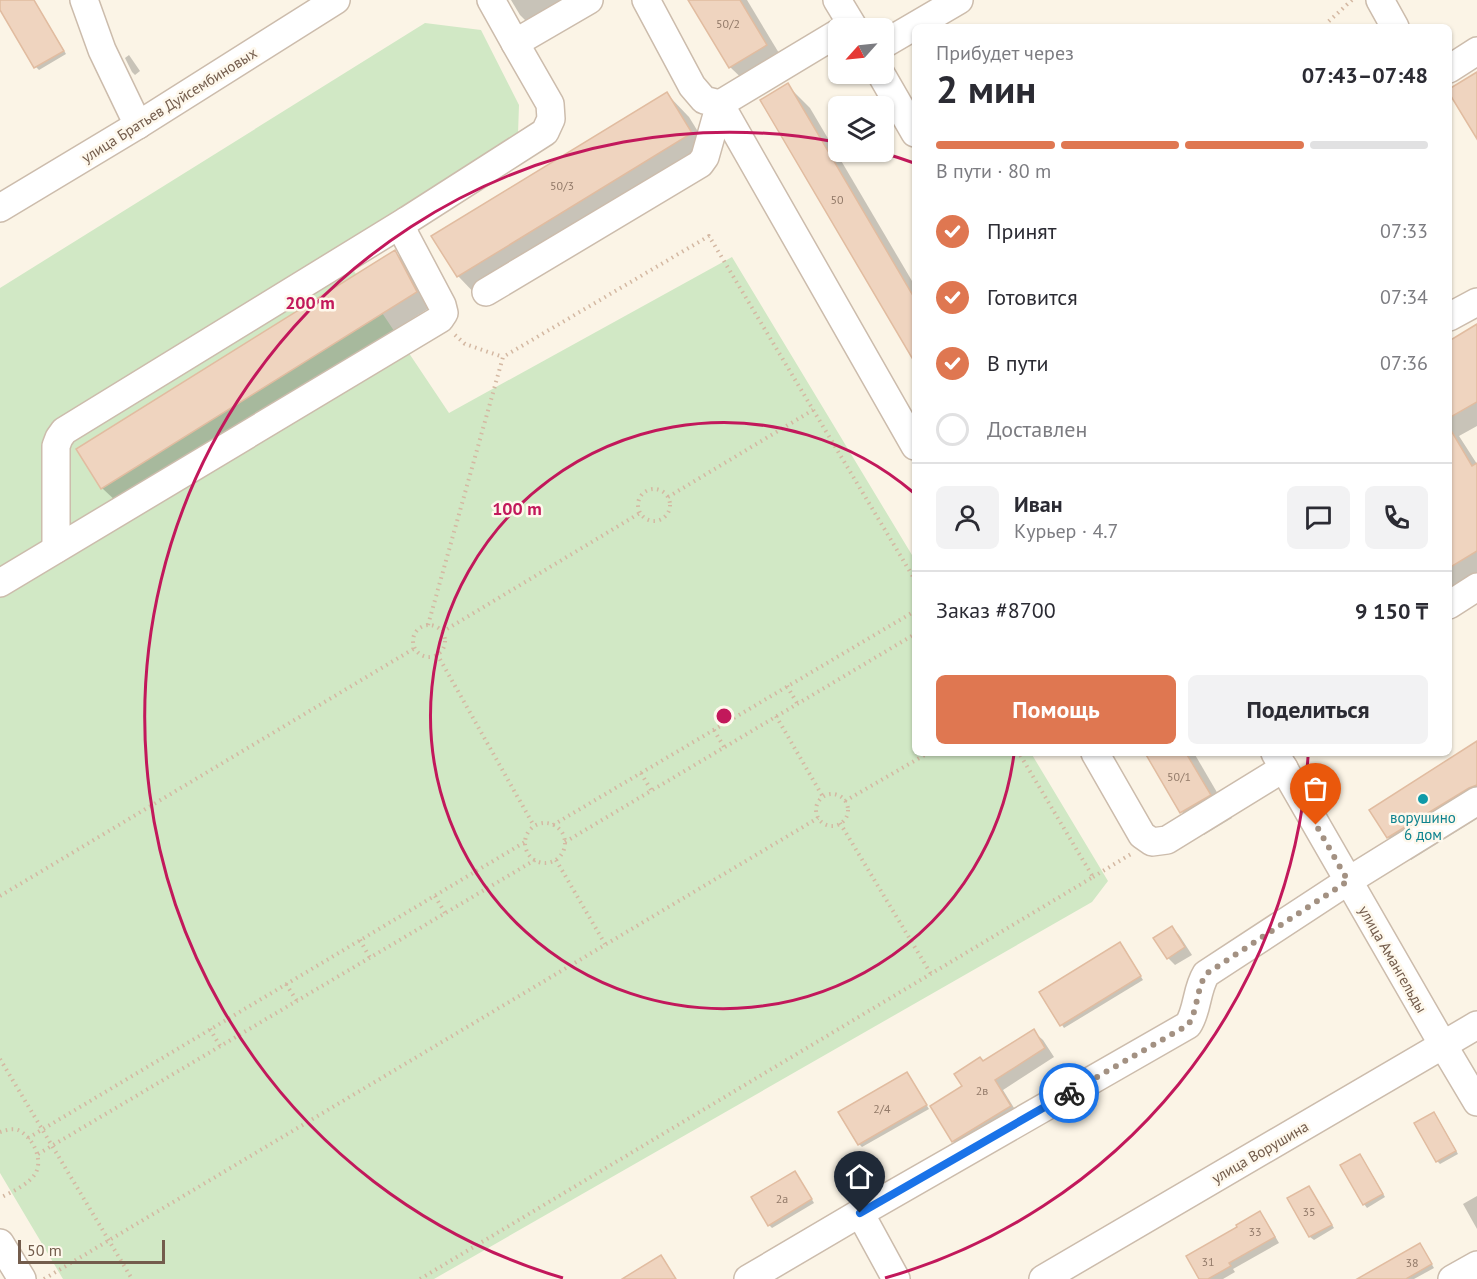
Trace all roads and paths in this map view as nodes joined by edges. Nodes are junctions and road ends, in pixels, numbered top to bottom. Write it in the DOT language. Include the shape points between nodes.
graph roads {
  1 [pos="84,0"];
  2 [pos="336,0"];
  3 [pos="491,0"];
  4 [pos="589,0"];
  5 [pos="646,0"];
  6 [pos="837,0"];
  7 [pos="959,0"];
  8 [pos="1352,0"];
  9 [pos="1380,0"];
  10 [pos="843,18"];
  11 [pos="918,24"];
  12 [pos="1328,24"];
  13 [pos="1393,24"];
  14 [pos="912,28"];
  15 [pos="894,38"];
  16 [pos="828,40"];
  17 [pos="515,43"];
  18 [pos="1477,51"];
  19 [pos="1452,67"];
  20 [pos="886,84"];
  21 [pos="720,104"];
  22 [pos="138,125"];
  23 [pos="912,128"];
  24 [pos="0,208"];
  25 [pos="406,221"];
  26 [pos="486,292"];
  27 [pos="1477,302"];
  28 [pos="444,313"];
  29 [pos="1452,315"];
  30 [pos="503,357"];
  31 [pos="813,410"];
  32 [pos="912,441"];
  33 [pos="668,497"];
  34 [pos="640,513"];
  35 [pos="56,549"];
  36 [pos="912,575"];
  37 [pos="0,583"];
  38 [pos="1477,587"];
  39 [pos="1452,602"];
  40 [pos="912,612"];
  41 [pos="428,625"];
  42 [pos="442,632"];
  43 [pos="912,636"];
  44 [pos="415,648"];
  45 [pos="437,654"];
  46 [pos="787,686"];
  47 [pos="797,704"];
  48 [pos="776,716"];
  49 [pos="714,730"];
  50 [pos="724,747"];
  51 [pos="923,756"];
  52 [pos="1021,756"];
  53 [pos="1097,756"];
  54 [pos="1279,760"];
  55 [pos="640,773"];
  56 [pos="651,790"];
  57 [pos="823,797"];
  58 [pos="845,801"];
  59 [pos="1477,801"];
  60 [pos="818,818"];
  61 [pos="840,823"];
  62 [pos="553,825"];
  63 [pos="534,826"];
  64 [pos="525,842"];
  65 [pos="565,842"];
  66 [pos="1152,842"];
  67 [pos="535,860"];
  68 [pos="556,860"];
  69 [pos="1093,877"];
  70 [pos="1348,881"];
  71 [pos="435,896"];
  72 [pos="0,897"];
  73 [pos="445,913"];
  74 [pos="360,940"];
  75 [pos="605,945"];
  76 [pos="370,958"];
  77 [pos="931,974"];
  78 [pos="286,984"];
  79 [pos="297,1001"];
  80 [pos="1477,1025"];
  81 [pos="210,1029"];
  82 [pos="1443,1045"];
  83 [pos="220,1046"];
  84 [pos="0,1059"];
  85 [pos="1477,1102"];
  86 [pos="42,1129"];
  87 [pos="0,1132"];
  88 [pos="28,1138"];
  89 [pos="52,1146"];
  90 [pos="38,1154"];
  91 [pos="0,1198"];
  92 [pos="860,1213"];
  93 [pos="109,1240"];
  94 [pos="0,1243"];
  95 [pos="1477,1265"];
  96 [pos="22,1279"];
  97 [pos="44,1279"];
  98 [pos="132,1279"];
  99 [pos="420,1279"];
  100 [pos="748,1279"];
  101 [pos="896,1279"];
  102 [pos="1042,1279"];
  103 [pos="1452,1279"];
  1 -- 22 [label="street" via="102,50"];
  2 -- 22 [label="street, улица Братьев Дуйсембиновых"];
  3 -- 17 [label="street"];
  4 -- 17 [label="street"];
  5 -- 21 [label="street" via="692,86 704,100"];
  6 -- 10 [label="street"];
  7 -- 11 [label="street"];
  8 -- 12 [label="path"];
  9 -- 13 [label="street"];
  14 -- 15 [label="street"];
  16 -- 21 [label="street"];
  17 -- 25 [label="street" via="550,104 551,119 545,132"];
  18 -- 19 [label="street"];
  20 -- 23 [label="street"];
  21 -- 26 [label="street" via="700,164"];
  21 -- 32 [label="street"];
  22 -- 24 [label="street, улица Братьев Дуйсембиновых"];
  25 -- 28 [label="street" via="406,237"];
  25 -- 35 [label="street" via="64,431 56,446"];
  27 -- 29 [label="street"];
  28 -- 30 [label="path" via="455,335 465,344"];
  28 -- 35 [label="street" via="440,319"];
  30 -- 31 [label="path" via="709,236"];
  30 -- 41 [label="path"];
  31 -- 33 [label="path"];
  31 -- 36 [label="path"];
  33 -- 34 [label="path" via="659,490 648,490 640,497"];
  33 -- 34 [label="path" via="670,507 662,519 648,520"];
  34 -- 42 [label="path"];
  35 -- 37 [label="street"];
  38 -- 39 [label="street"];
  40 -- 46 [label="path"];
  41 -- 42 [label="path"];
  41 -- 44 [label="path" via="415,633"];
  42 -- 45 [label="path" via="444,647"];
  43 -- 47 [label="path"];
  44 -- 45 [label="path" via="422,655"];
  44 -- 72 [label="path"];
  45 -- 63 [label="path"];
  46 -- 47 [label="path"];
  46 -- 49 [label="path"];
  47 -- 48 [label="path"];
  48 -- 50 [label="path"];
  48 -- 57 [label="path"];
  49 -- 50 [label="path"];
  49 -- 55 [label="path"];
  50 -- 56 [label="path"];
  51 -- 58 [label="path"];
  52 -- 69 [label="path"];
  53 -- 66 [label="street" via="1142,835"];
  54 -- 66 [label="street" via="1167,840"];
  54 -- 70 [label="street, улица Амангельды"];
  55 -- 56 [label="path"];
  55 -- 62 [label="path"];
  56 -- 65 [label="path"];
  57 -- 58 [label="path" via="832,794"];
  57 -- 60 [label="path" via="817,804"];
  58 -- 61 [label="path" via="847,816"];
  59 -- 70 [label="street"];
  60 -- 61 [label="path" via="830,826"];
  60 -- 75 [label="path"];
  61 -- 77 [label="path"];
  62 -- 63 [label="path"];
  62 -- 65 [label="path" via="561,831"];
  63 -- 64 [label="path"];
  64 -- 67 [label="path"];
  64 -- 71 [label="path"];
  65 -- 68 [label="path"];
  66 -- 69 [label="path"];
  67 -- 68 [label="path"];
  67 -- 73 [label="path"];
  68 -- 75 [label="path"];
  69 -- 77 [label="path"];
  70 -- 82 [label="street, улица Амангельды"];
  70 -- 92 [label="street" via="1206,974 1188,1025"];
  71 -- 73 [label="path"];
  71 -- 74 [label="path"];
  73 -- 76 [label="path"];
  74 -- 76 [label="path"];
  74 -- 78 [label="path"];
  75 -- 93 [label="path"];
  76 -- 79 [label="path"];
  77 -- 99 [label="path"];
  78 -- 79 [label="path"];
  78 -- 81 [label="path"];
  79 -- 83 [label="path"];
  80 -- 82 [label="street, улица Ворушина"];
  81 -- 83 [label="path"];
  81 -- 86 [label="path"];
  82 -- 85 [label="street, улица Амангельды"];
  82 -- 102 [label="street, улица Ворушина"];
  83 -- 89 [label="path"];
  84 -- 86 [label="path"];
  86 -- 88 [label="path"];
  86 -- 89 [label="path"];
  87 -- 88 [label="path" via="18,1130"];
  88 -- 90 [label="path"];
  89 -- 90 [label="path"];
  89 -- 93 [label="path"];
  90 -- 91 [label="path" via="39,1164 30,1180"];
  92 -- 100 [label="street"];
  92 -- 101 [label="street"];
  93 -- 97 [label="path"];
  93 -- 98 [label="path"];
  94 -- 96 [label="street"];
  95 -- 103 [label="street"];
}
